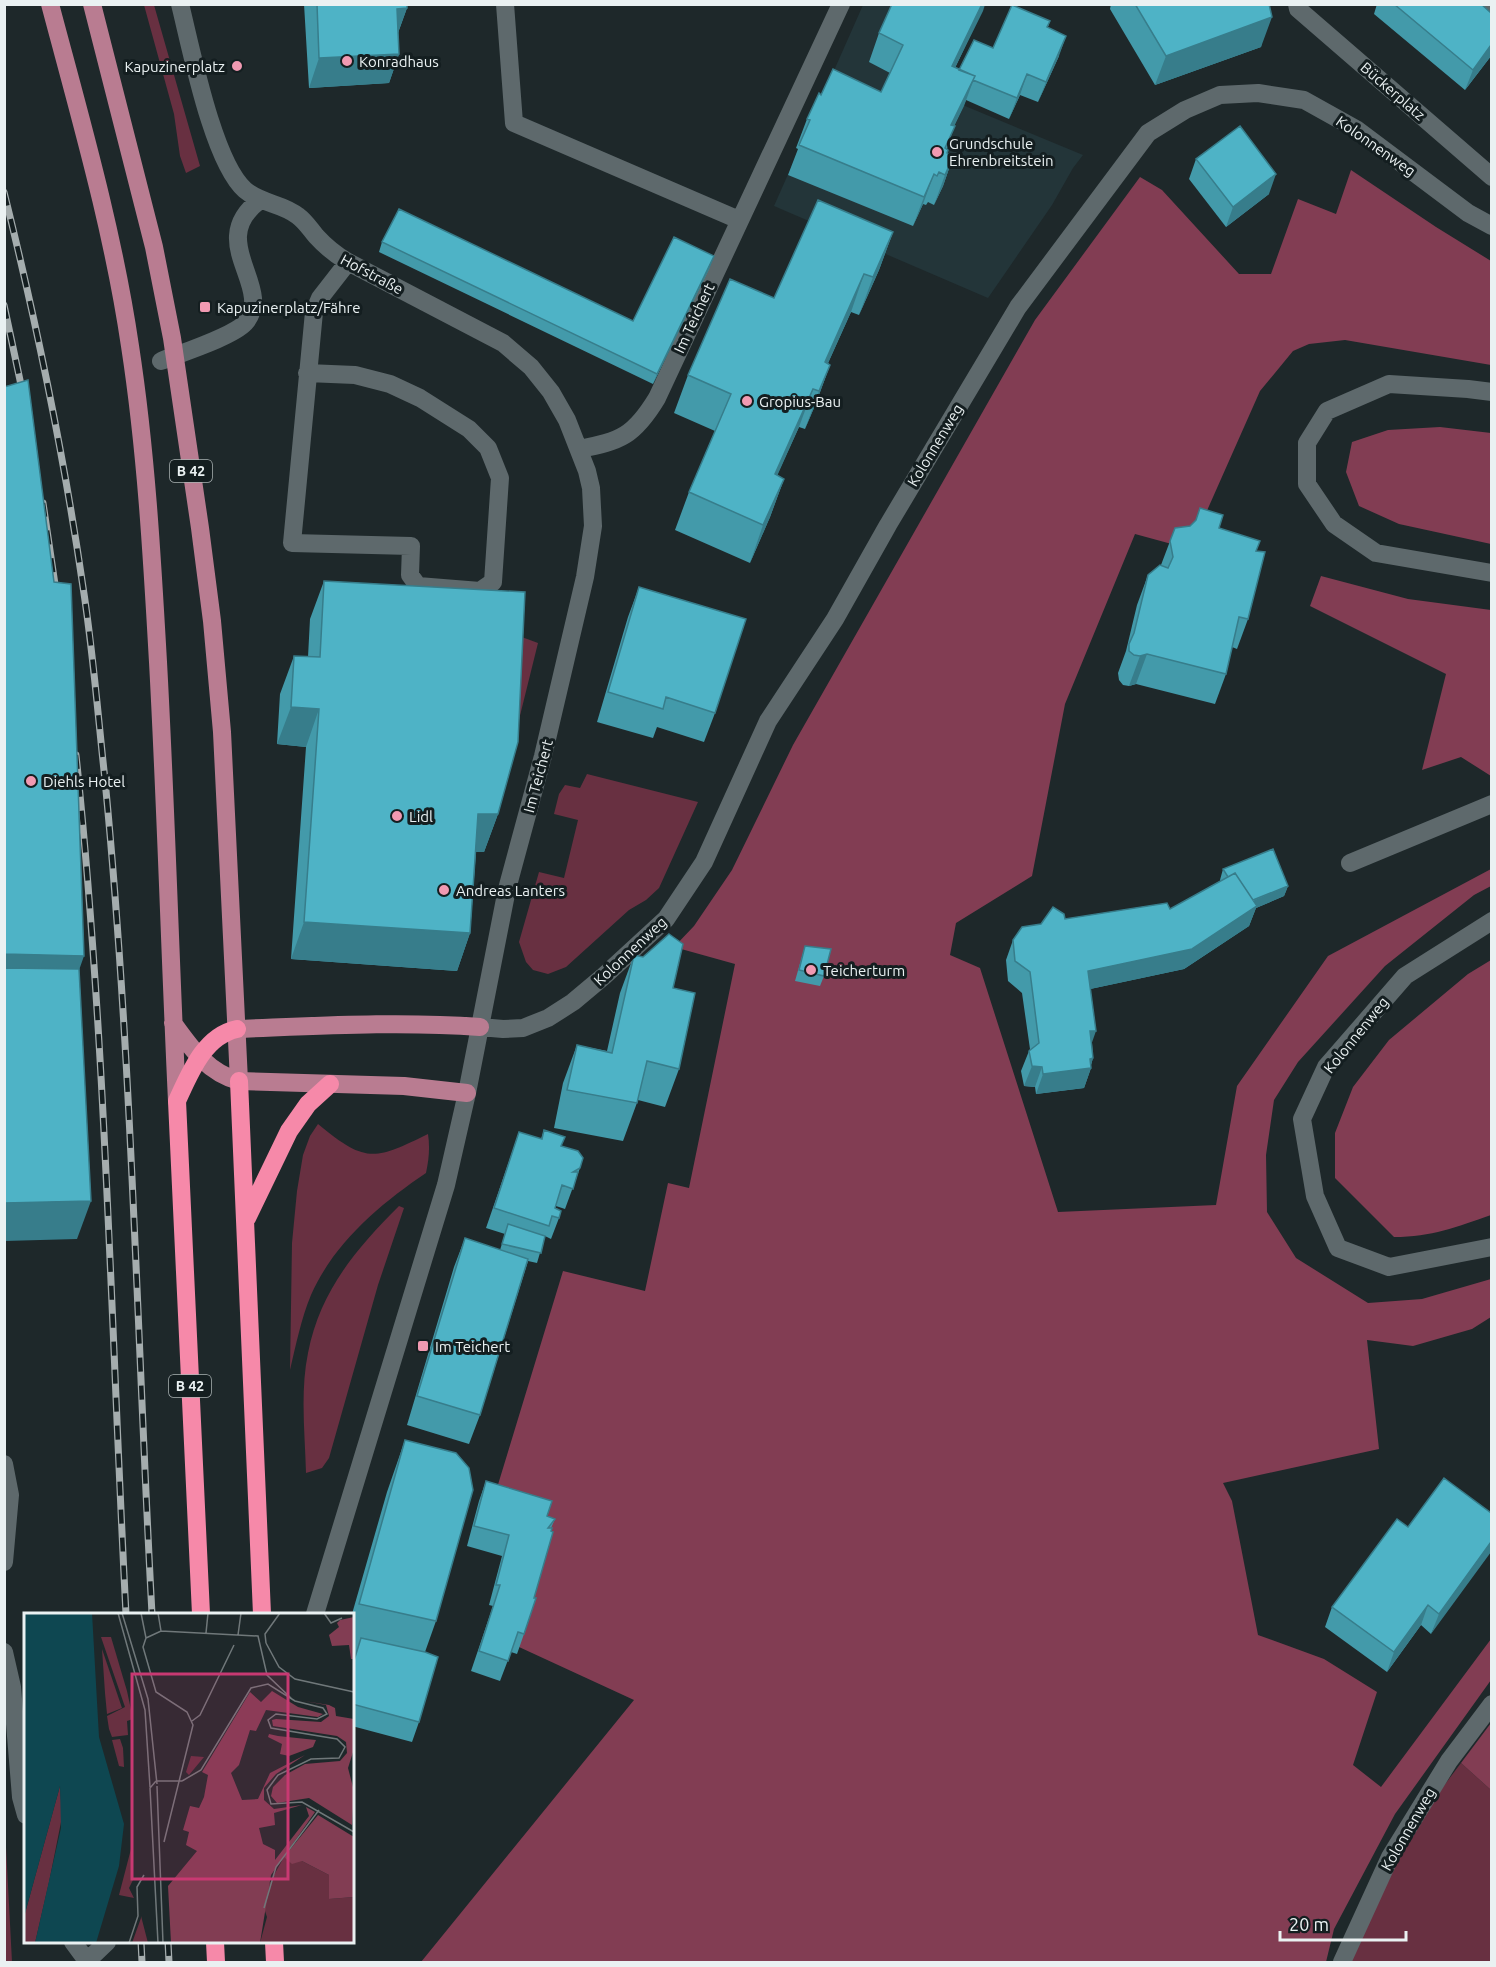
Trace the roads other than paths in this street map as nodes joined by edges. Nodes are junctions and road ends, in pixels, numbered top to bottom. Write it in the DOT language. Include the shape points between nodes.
graph roads {
  1 [pos="50,4"];
  2 [pos="92,4"];
  3 [pos="180,4"];
  4 [pos="505,4"];
  5 [pos="841,4"];
  6 [pos="1297,4"];
  7 [pos="1491,177"];
  8 [pos="260,200"];
  9 [pos="739,220"];
  10 [pos="1491,226"];
  11 [pos="348,262"];
  12 [pos="161,361"];
  13 [pos="307,373"];
  14 [pos="1491,392"];
  15 [pos="579,449"];
  16 [pos="1491,573"];
  17 [pos="1491,804"];
  18 [pos="1350,863"];
  19 [pos="1491,921"];
  20 [pos="173,1023"];
  21 [pos="480,1027"];
  22 [pos="237,1029"];
  23 [pos="200,1057"];
  24 [pos="239,1081"];
  25 [pos="330,1084"];
  26 [pos="467,1093"];
  27 [pos="177,1101"];
  28 [pos="246,1220"];
  29 [pos="1491,1247"];
  30 [pos="4,1464"];
  31 [pos="4,1562"];
  32 [pos="201,1613"];
  33 [pos="262,1613"];
  34 [pos="315,1613"];
  35 [pos="4,1652"];
  36 [pos="1491,1704"];
  37 [pos="24,1808"];
  38 [pos="74,1943"];
  39 [pos="105,1943"];
  40 [pos="215,1943"];
  41 [pos="274,1943"];
  42 [pos="87,1962"];
  43 [pos="216,1962"];
  44 [pos="275,1962"];
  45 [pos="1342,1962"];
  1 -- 20 [label="main road, B 42" via="112,246 142,434 152,560"];
  2 -- 22 [label="main road, B 42" via="154,247 172,338 212,621 222,732"];
  3 -- 8 [label="street, Hofstraße" via="223,154 244,189"];
  4 -- 9 [label="street" via="514,123"];
  5 -- 9 [label="street, Im Teichert"];
  6 -- 7 [label="street, Bückerplatz" via="1298,9"];
  8 -- 11 [label="street, Hofstraße" via="296,214"];
  8 -- 12 [label="street" via="250,208 238,231 239,254 252,299 245,322 235,331"];
  9 -- 15 [label="street, Im Teichert" via="645,417 631,433 609,444"];
  10 -- 21 [label="street, Kolonnenweg" via="1467,213 1356,129 1304,100 1258,93 1220,95 1185,110 1148,133 1017,307 835,619 768,720 704,862 666,919 589,989 548,1018 523,1028"];
  11 -- 13 [label="street" via="314,312"];
  11 -- 15 [label="street, Hofstraße" via="503,343 531,367 551,392"];
  13 -- 13 [label="street" via="292,543 411,546 410,575 418,586 480,591 493,582 500,478 488,448 469,429 390,384 355,375"];
  14 -- 16 [label="street" via="1389,384 1327,411 1307,443 1307,484 1334,524 1376,554"];
  15 -- 21 [label="street, Im Teichert" via="591,488 590,549 578,613 507,889"];
  17 -- 18 [label="street"];
  19 -- 29 [label="street, Kolonnenweg" via="1405,976 1326,1066 1302,1119 1315,1196 1338,1248 1389,1267"];
  20 -- 23 [label="main road"];
  20 -- 27 [label="main road, B 42"];
  21 -- 22 [label="main road" via="404,1024"];
  21 -- 26 [label="street, Im Teichert"];
  22 -- 23 [label="highway" via="217,1037"];
  22 -- 24 [label="main road, B 42"];
  23 -- 24 [label="main road" via="218,1073"];
  23 -- 27 [label="highway"];
  24 -- 25 [label="main road"];
  24 -- 28 [label="highway, B 42"];
  25 -- 26 [label="main road"];
  25 -- 28 [label="highway, B 42" via="308,1104 289,1131"];
  26 -- 34 [label="street, Im Teichert" via="446,1185"];
  27 -- 32 [label="highway, B 42"];
  28 -- 33 [label="highway, B 42"];
  30 -- 31 [label="street" via="10,1495"];
  35 -- 37 [label="street" via="12,1687"];
  36 -- 45 [label="street, Kolonnenweg" via="1449,1761 1389,1857"];
  38 -- 42 [label="street"];
  39 -- 42 [label="street"];
  40 -- 43 [label="highway"];
  41 -- 44 [label="highway"];
}
